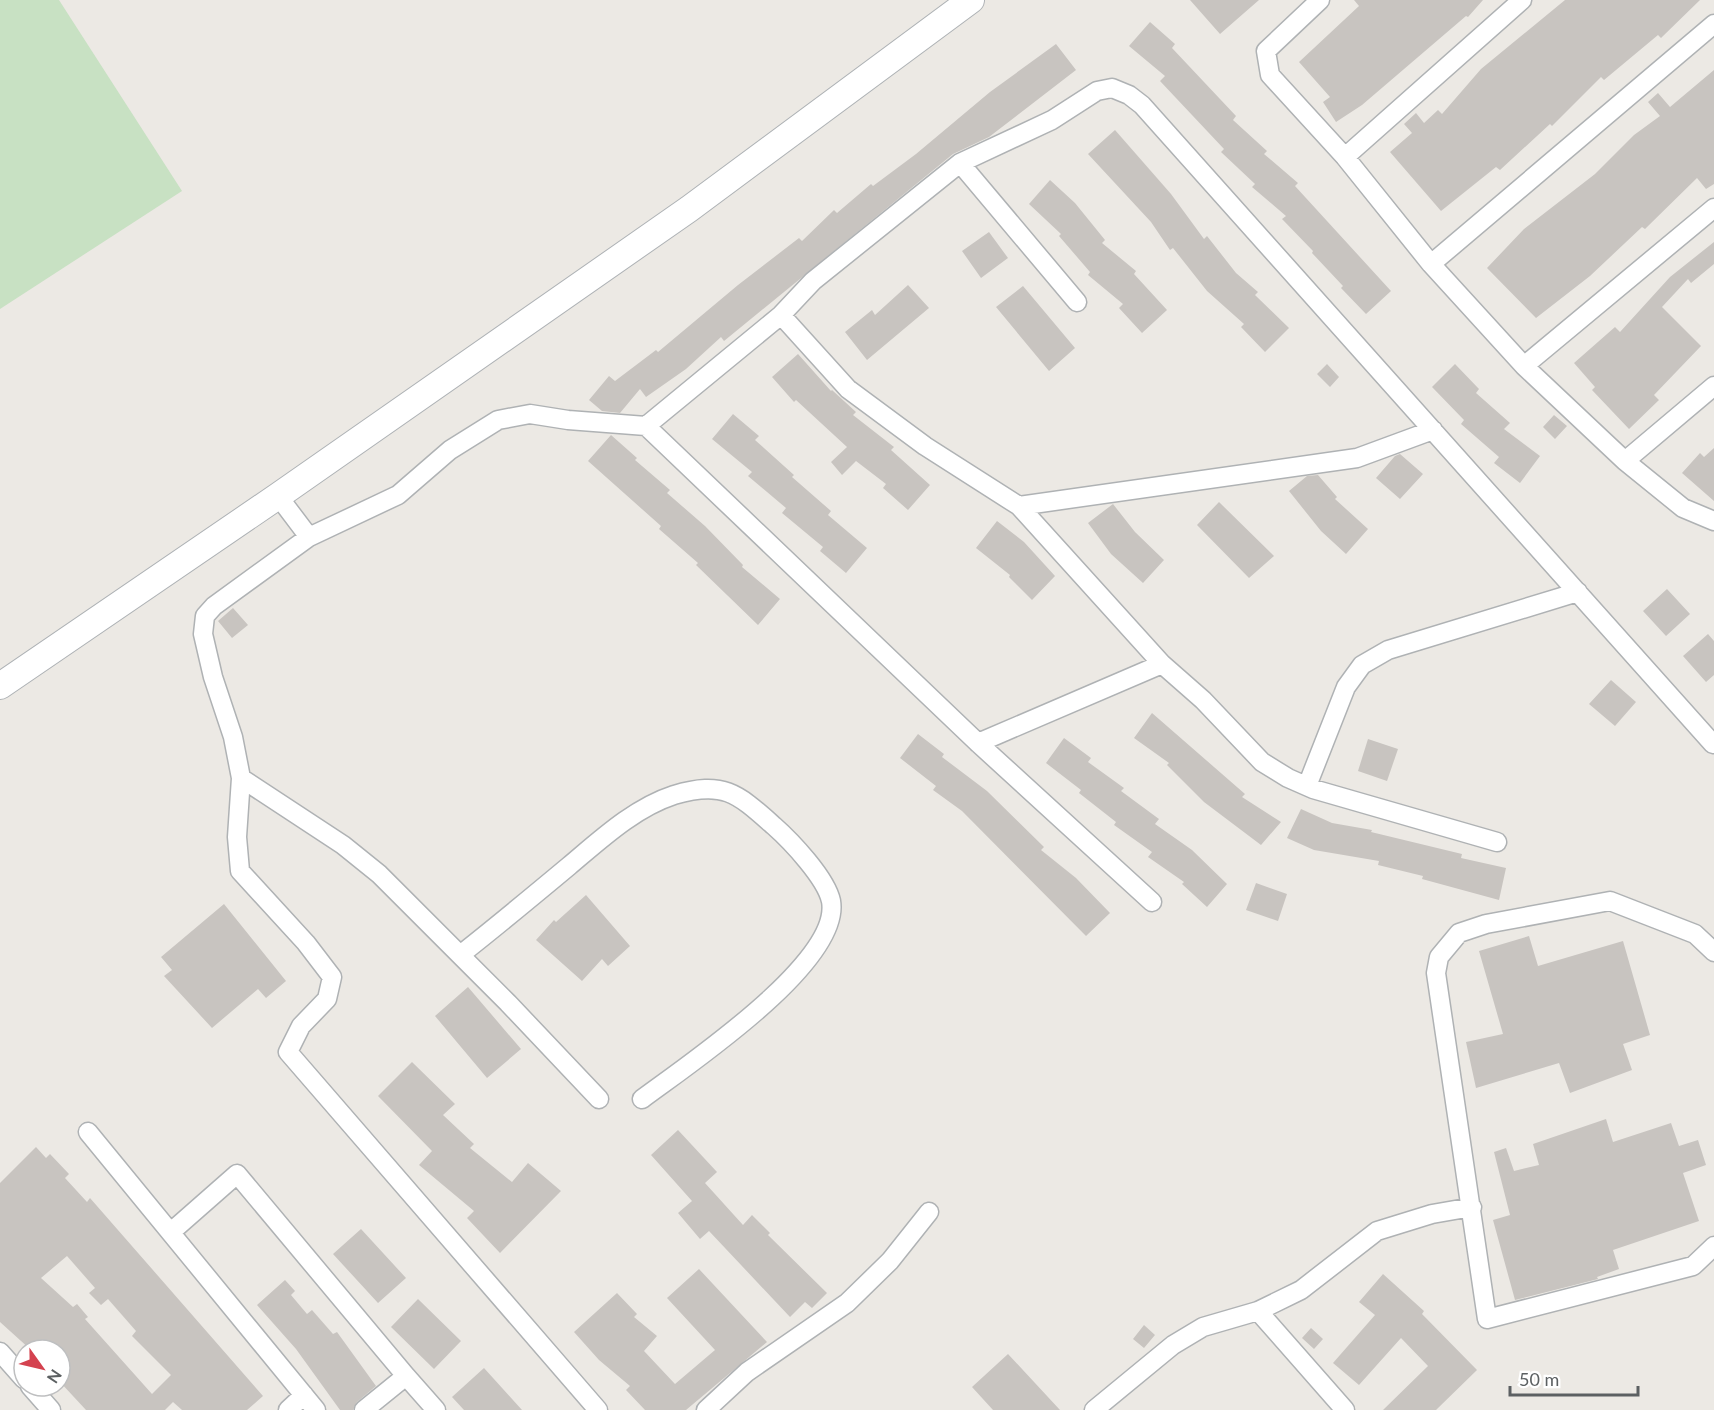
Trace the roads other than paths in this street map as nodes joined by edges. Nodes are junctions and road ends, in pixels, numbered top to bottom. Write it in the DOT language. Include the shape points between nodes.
graph roads {
  1 [pos="971,0"];
  2 [pos="1320,0"];
  3 [pos="1522,0"];
  4 [pos="1714,24"];
  5 [pos="1345,157"];
  6 [pos="960,163"];
  7 [pos="1714,208"];
  8 [pos="1431,264"];
  9 [pos="1077,302"];
  10 [pos="781,315"];
  11 [pos="1524,366"];
  12 [pos="1714,386"];
  13 [pos="646,426"];
  14 [pos="1433,430"];
  15 [pos="1625,461"];
  16 [pos="278,496"];
  17 [pos="1019,506"];
  18 [pos="1714,521"];
  19 [pos="309,537"];
  20 [pos="1578,592"];
  21 [pos="1162,664"];
  22 [pos="0,686"];
  23 [pos="978,743"];
  24 [pos="1713,744"];
  25 [pos="241,778"];
  26 [pos="1307,786"];
  27 [pos="1497,842"];
  28 [pos="1152,902"];
  29 [pos="1714,952"];
  30 [pos="460,955"];
  31 [pos="599,1099"];
  32 [pos="642,1099"];
  33 [pos="88,1132"];
  34 [pos="1472,1207"];
  35 [pos="929,1212"];
  36 [pos="171,1232"];
  37 [pos="1714,1246"];
  38 [pos="1258,1311"];
  39 [pos="0,1352"];
  40 [pos="12,1366"];
  41 [pos="406,1376"];
  42 [pos="304,1395"];
  43 [pos="40,1398"];
  44 [pos="51,1410"];
  45 [pos="288,1410"];
  46 [pos="316,1410"];
  47 [pos="364,1410"];
  48 [pos="436,1410"];
  49 [pos="598,1410"];
  50 [pos="706,1410"];
  51 [pos="1094,1410"];
  52 [pos="1345,1410"];
  1 -- 16 [label="main road" via="689,209"];
  2 -- 5 [label="street" via="1272,42 1266,51 1266,65 1270,75"];
  3 -- 5 [label="street"];
  4 -- 8 [label="street"];
  5 -- 8 [label="street"];
  6 -- 9 [label="street"];
  6 -- 10 [label="street" via="813,281"];
  6 -- 14 [label="street" via="1052,120 1097,91 1112,88 1129,95"];
  7 -- 11 [label="street"];
  8 -- 11 [label="street"];
  10 -- 13 [label="street"];
  10 -- 17 [label="street" via="848,389"];
  11 -- 15 [label="street"];
  12 -- 15 [label="street"];
  13 -- 19 [label="street" via="530,414 498,420 450,450 398,495"];
  13 -- 23 [label="street"];
  14 -- 17 [label="street" via="1357,458"];
  14 -- 20 [label="street"];
  15 -- 18 [label="street" via="1683,508"];
  16 -- 19 [label="street"];
  16 -- 22 [label="main road"];
  17 -- 21 [label="street"];
  19 -- 25 [label="street" via="205,616 203,634"];
  20 -- 24 [label="street"];
  20 -- 26 [label="street" via="1388,650 1362,665 1346,687"];
  21 -- 23 [label="street"];
  21 -- 26 [label="street" via="1262,762"];
  23 -- 28 [label="street"];
  25 -- 30 [label="street" via="343,845 379,874"];
  25 -- 49 [label="street" via="237,837 240,871 332,977 327,999 302,1026 288,1052"];
  26 -- 27 [label="street"];
  29 -- 34 [label="street" via="1695,934 1610,901 1486,924 1459,933 1448,943 1439,957 1436,973"];
  30 -- 31 [label="street"];
  30 -- 32 [label="street" via="639,812 673,796 714,787 740,796 780,832 822,881 831,902 828,925 808,959 786,985"];
  33 -- 36 [label="street"];
  34 -- 37 [label="street" via="1487,1319 1693,1266"];
  34 -- 38 [label="street" via="1432,1214 1377,1231 1301,1290"];
  35 -- 50 [label="street" via="890,1262 847,1303 747,1372"];
  36 -- 41 [label="street" via="237,1174"];
  36 -- 42 [label="street"];
  38 -- 51 [label="street" via="1203,1327 1173,1345"];
  38 -- 52 [label="street"];
  39 -- 40 [label="street"];
  41 -- 47 [label="street"];
  41 -- 48 [label="street"];
  42 -- 45 [label="street"];
  42 -- 46 [label="street"];
  43 -- 44 [label="street"];
}
